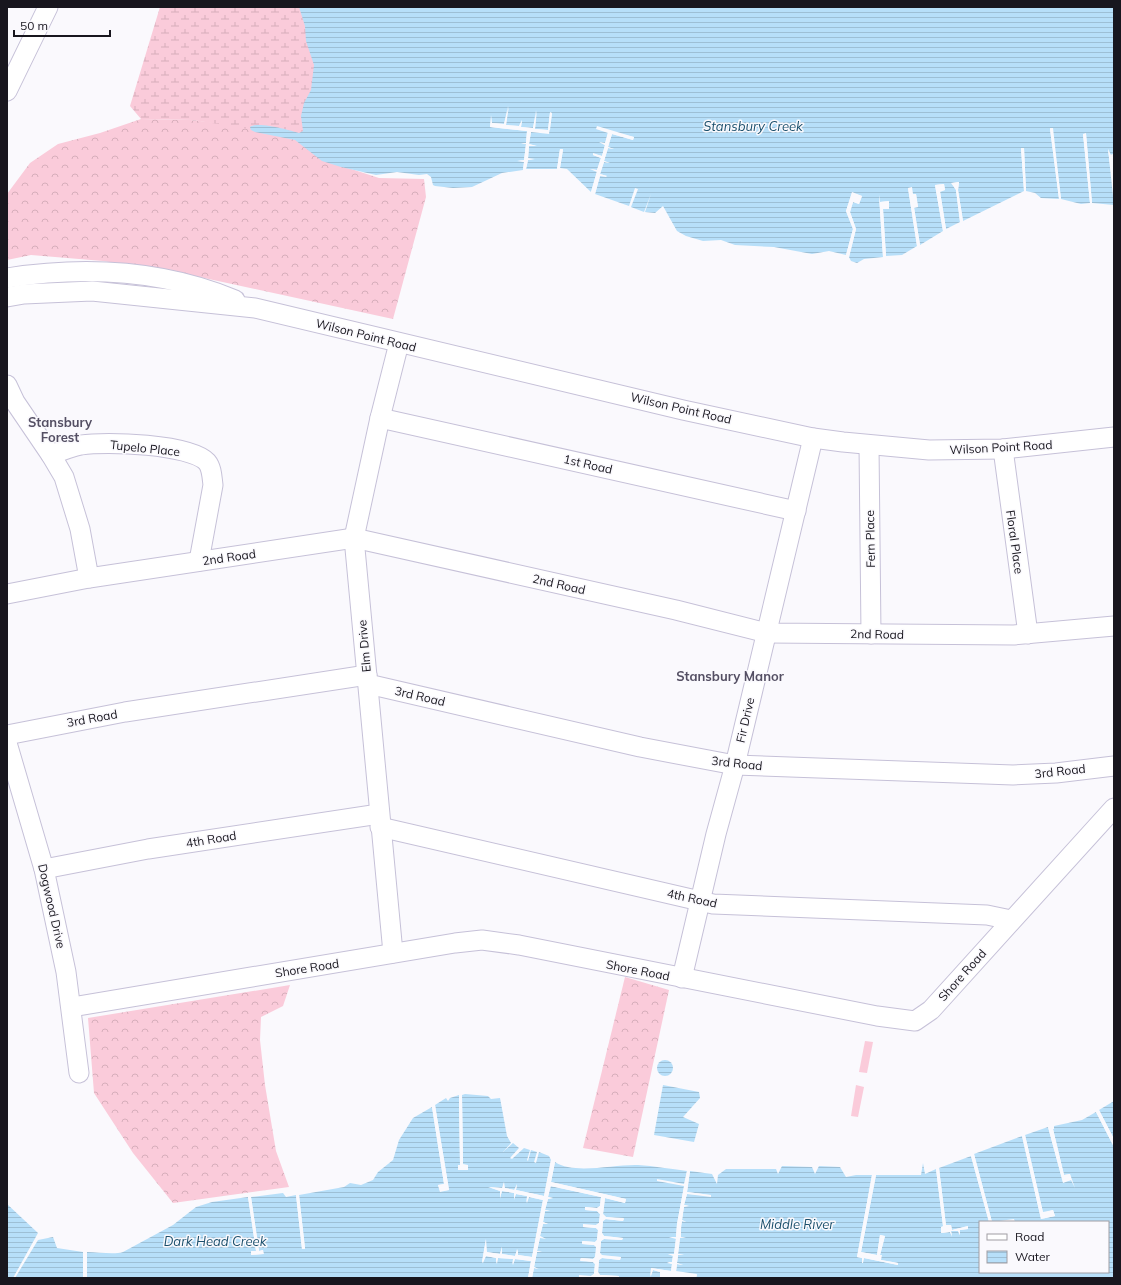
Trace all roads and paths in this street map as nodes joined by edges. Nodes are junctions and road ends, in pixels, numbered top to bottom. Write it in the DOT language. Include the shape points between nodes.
graph roads {
  1 [pos="48,7"];
  2 [pos="7,91"];
  3 [pos="7,278"];
  4 [pos="7,297"];
  5 [pos="255,308"];
  6 [pos="399,343"];
  7 [pos="7,385"];
  8 [pos="380,418"];
  9 [pos="1114,437"];
  10 [pos="813,438"];
  11 [pos="869,445"];
  12 [pos="1003,449"];
  13 [pos="51,454"];
  14 [pos="796,511"];
  15 [pos="354,538"];
  16 [pos="199,561"];
  17 [pos="89,578"];
  18 [pos="7,594"];
  19 [pos="1114,626"];
  20 [pos="767,633"];
  21 [pos="871,634"];
  22 [pos="1028,634"];
  23 [pos="367,679"];
  24 [pos="7,735"];
  25 [pos="7,743"];
  26 [pos="735,765"];
  27 [pos="1114,766"];
  28 [pos="1114,808"];
  29 [pos="379,820"];
  30 [pos="44,869"];
  31 [pos="700,901"];
  32 [pos="1011,920"];
  33 [pos="393,953"];
  34 [pos="682,978"];
  35 [pos="72,1007"];
  36 [pos="79,1073"];
  1 -- 2 [label="street"];
  3 -- 5 [label="street, Wilson Point Road" via="49,272 81,271 172,279 206,288"];
  4 -- 5 [label="street, Wilson Point Road" via="92,290"];
  5 -- 6 [label="street, Wilson Point Road"];
  6 -- 8 [label="street, Elm Drive"];
  6 -- 10 [label="street, Wilson Point Road"];
  7 -- 13 [label="street"];
  8 -- 14 [label="street, 1st Road"];
  8 -- 15 [label="street, Elm Drive"];
  9 -- 12 [label="street, Wilson Point Road"];
  10 -- 11 [label="street, Wilson Point Road"];
  10 -- 14 [label="street, Fir Drive"];
  11 -- 12 [label="street, Wilson Point Road" via="929,450"];
  11 -- 21 [label="street, Fern Place"];
  12 -- 22 [label="street, Floral Place"];
  13 -- 16 [label="street, Tupelo Place" via="80,445 105,443 153,446 200,456 208,463 213,485"];
  13 -- 17 [label="street" via="64,477 80,529"];
  14 -- 20 [label="street, Fir Drive"];
  15 -- 16 [label="street, 2nd Road"];
  15 -- 20 [label="street, 2nd Road" via="676,610"];
  15 -- 23 [label="street, Elm Drive"];
  16 -- 17 [label="street, 2nd Road"];
  17 -- 18 [label="street, 2nd Road"];
  19 -- 22 [label="street, 2nd Road"];
  20 -- 21 [label="street, 2nd Road"];
  20 -- 26 [label="street, Fir Drive"];
  21 -- 22 [label="street, 2nd Road"];
  23 -- 24 [label="street, 3rd Road" via="125,712"];
  23 -- 26 [label="street, 3rd Road" via="640,747"];
  23 -- 29 [label="street, Elm Drive"];
  25 -- 30 [label="street, Dogwood Drive"];
  26 -- 27 [label="street, 3rd Road" via="1013,775"];
  26 -- 31 [label="street, Fir Drive"];
  28 -- 32 [label="street, Shore Road"];
  29 -- 30 [label="street, 4th Road" via="148,849"];
  29 -- 31 [label="street, 4th Road" via="468,849"];
  29 -- 33 [label="street, Elm Drive"];
  30 -- 35 [label="street, Dogwood Drive"];
  31 -- 32 [label="street, 4th Road" via="713,904 987,915"];
  31 -- 34 [label="street, Fir Drive"];
  32 -- 34 [label="street, Shore Road" via="931,1010 915,1021 897,1020"];
  33 -- 34 [label="street, Shore Road" via="482,940"];
  33 -- 35 [label="street, Shore Road"];
  35 -- 36 [label="street, Dogwood Drive"];
}
